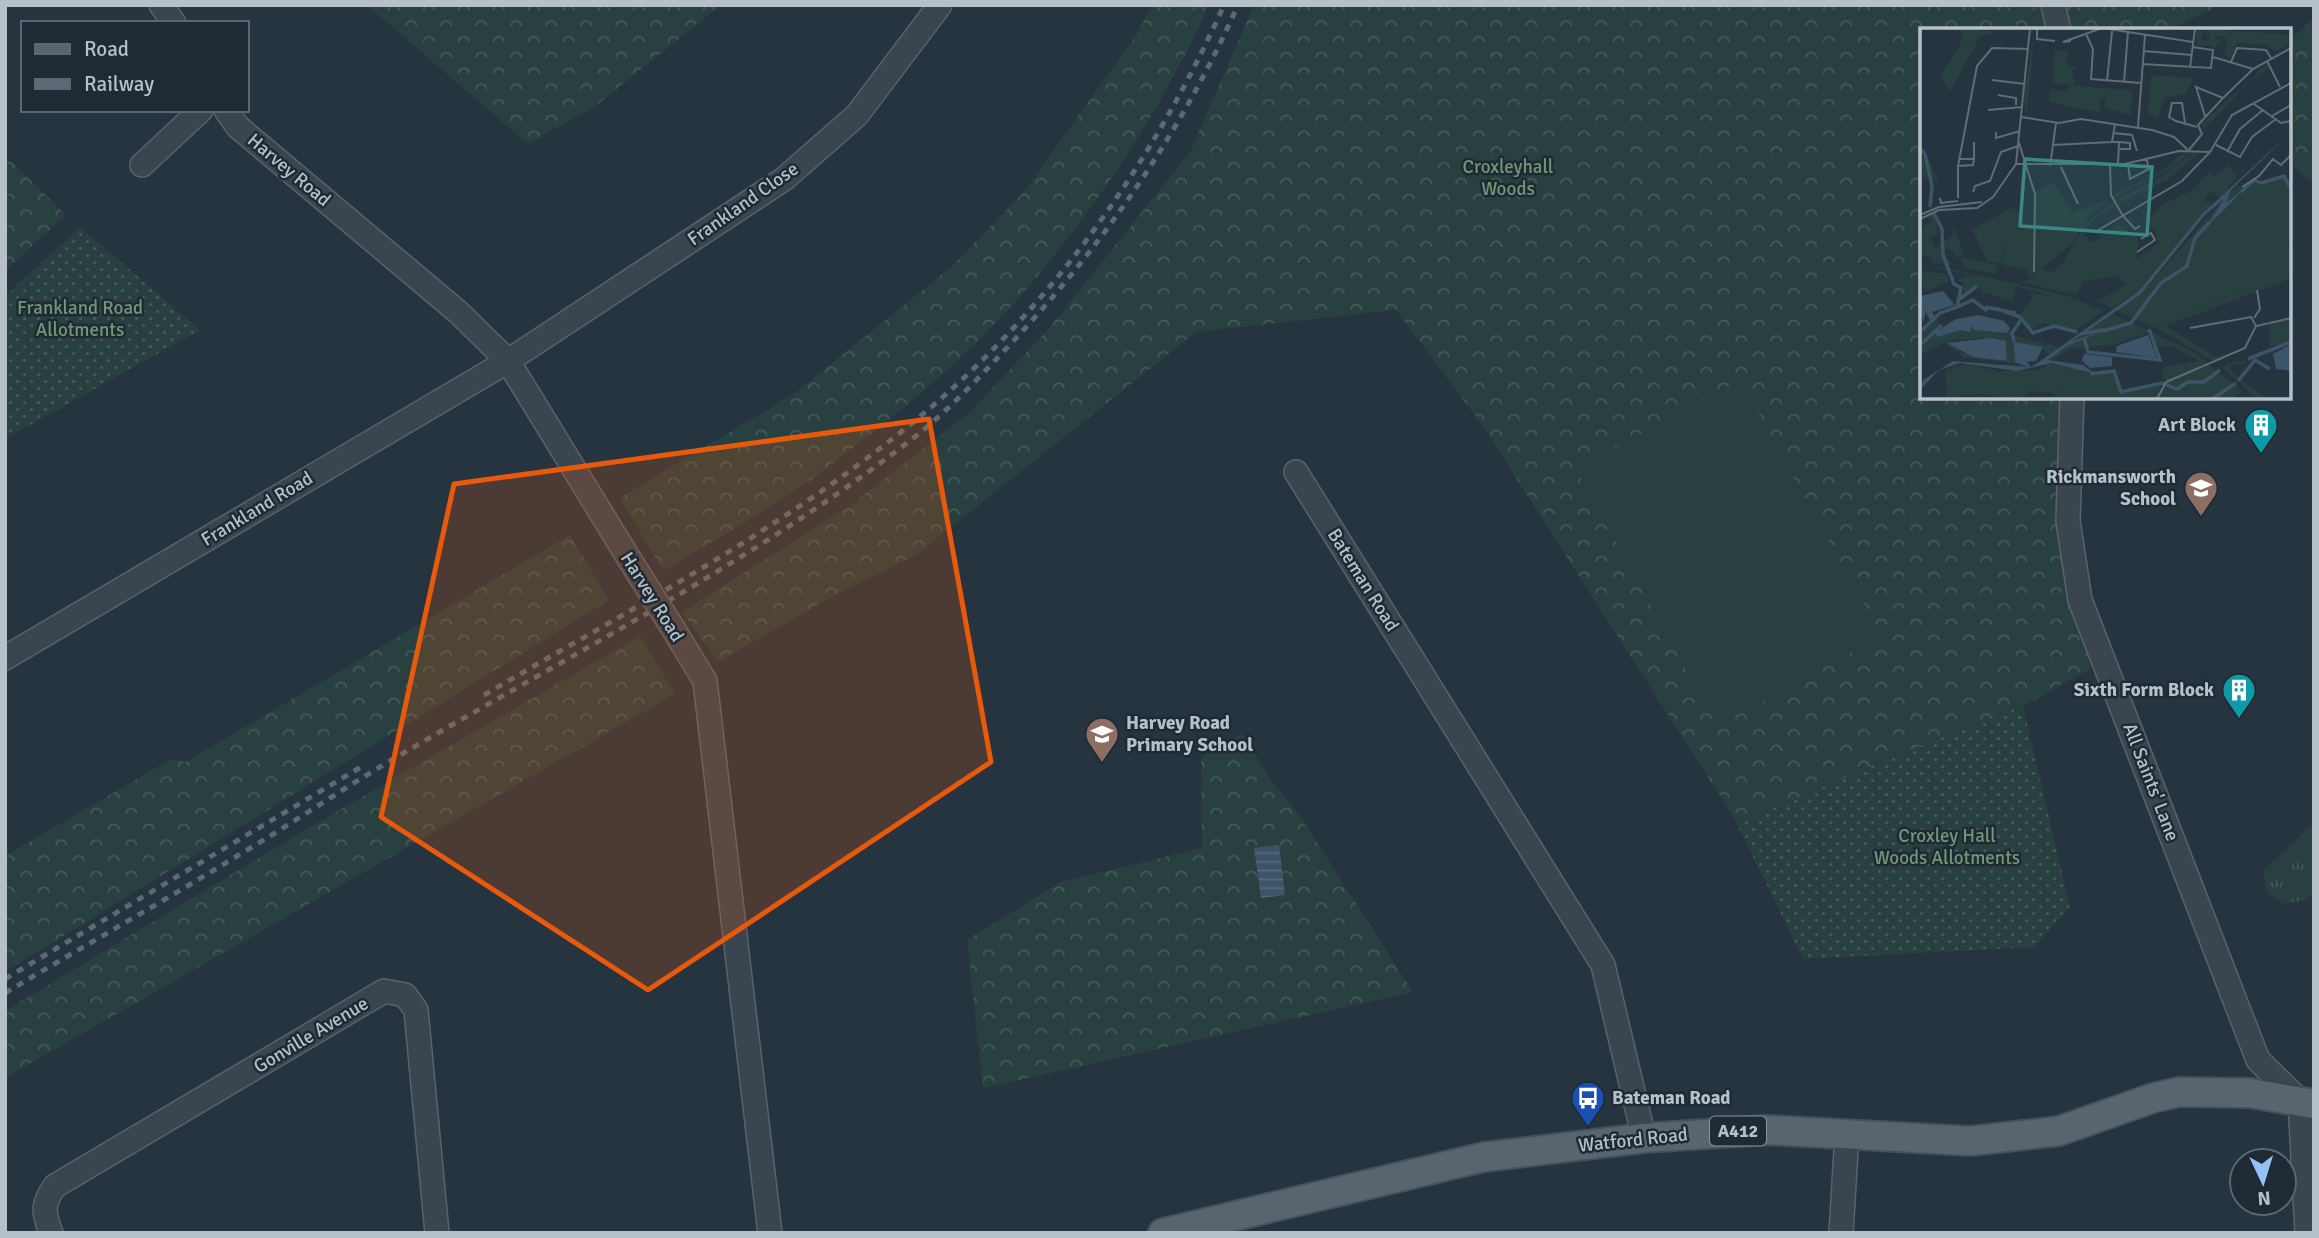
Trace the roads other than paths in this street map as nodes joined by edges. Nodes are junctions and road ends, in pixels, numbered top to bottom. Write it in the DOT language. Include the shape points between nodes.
graph roads {
  1 [pos="160,5"];
  2 [pos="940,5"];
  3 [pos="2053,5"];
  4 [pos="172,21"];
  5 [pos="2059,28"];
  6 [pos="199,112"];
  7 [pos="227,112"];
  8 [pos="142,165"];
  9 [pos="508,361"];
  10 [pos="2072,399"];
  11 [pos="1296,472"];
  12 [pos="5,658"];
  13 [pos="2307,1102"];
  14 [pos="1847,1135"];
  15 [pos="1644,1138"];
  16 [pos="51,1233"];
  17 [pos="437,1233"];
  18 [pos="770,1233"];
  19 [pos="1163,1233"];
  20 [pos="1841,1233"];
  21 [pos="2307,1233"];
  1 -- 4 [label="street"];
  2 -- 9 [label="street, Frankland Close" via="856,115 784,179"];
  3 -- 5 [label="street"];
  6 -- 8 [label="street"];
  7 -- 9 [label="street, Harvey Road" via="237,127 458,312"];
  9 -- 12 [label="street, Frankland Road"];
  9 -- 18 [label="street, Harvey Road, bridge" via="705,681"];
  10 -- 13 [label="street, All Saints' Lane" via="2068,521 2080,600 2258,1060"];
  11 -- 15 [label="street, Bateman Road" via="1603,965"];
  13 -- 14 [label="main road, Watford Road / A412" via="2199,1090 2153,1098 2059,1131 1970,1141"];
  13 -- 21 [label="street"];
  14 -- 15 [label="main road, Watford Road / A412" via="1767,1129"];
  14 -- 20 [label="street"];
  15 -- 19 [label="main road, Watford Road / A412" via="1484,1157"];
  16 -- 17 [label="street, Gonville Avenue" via="44,1201 55,1186 384,991 405,995 416,1010"];
}
